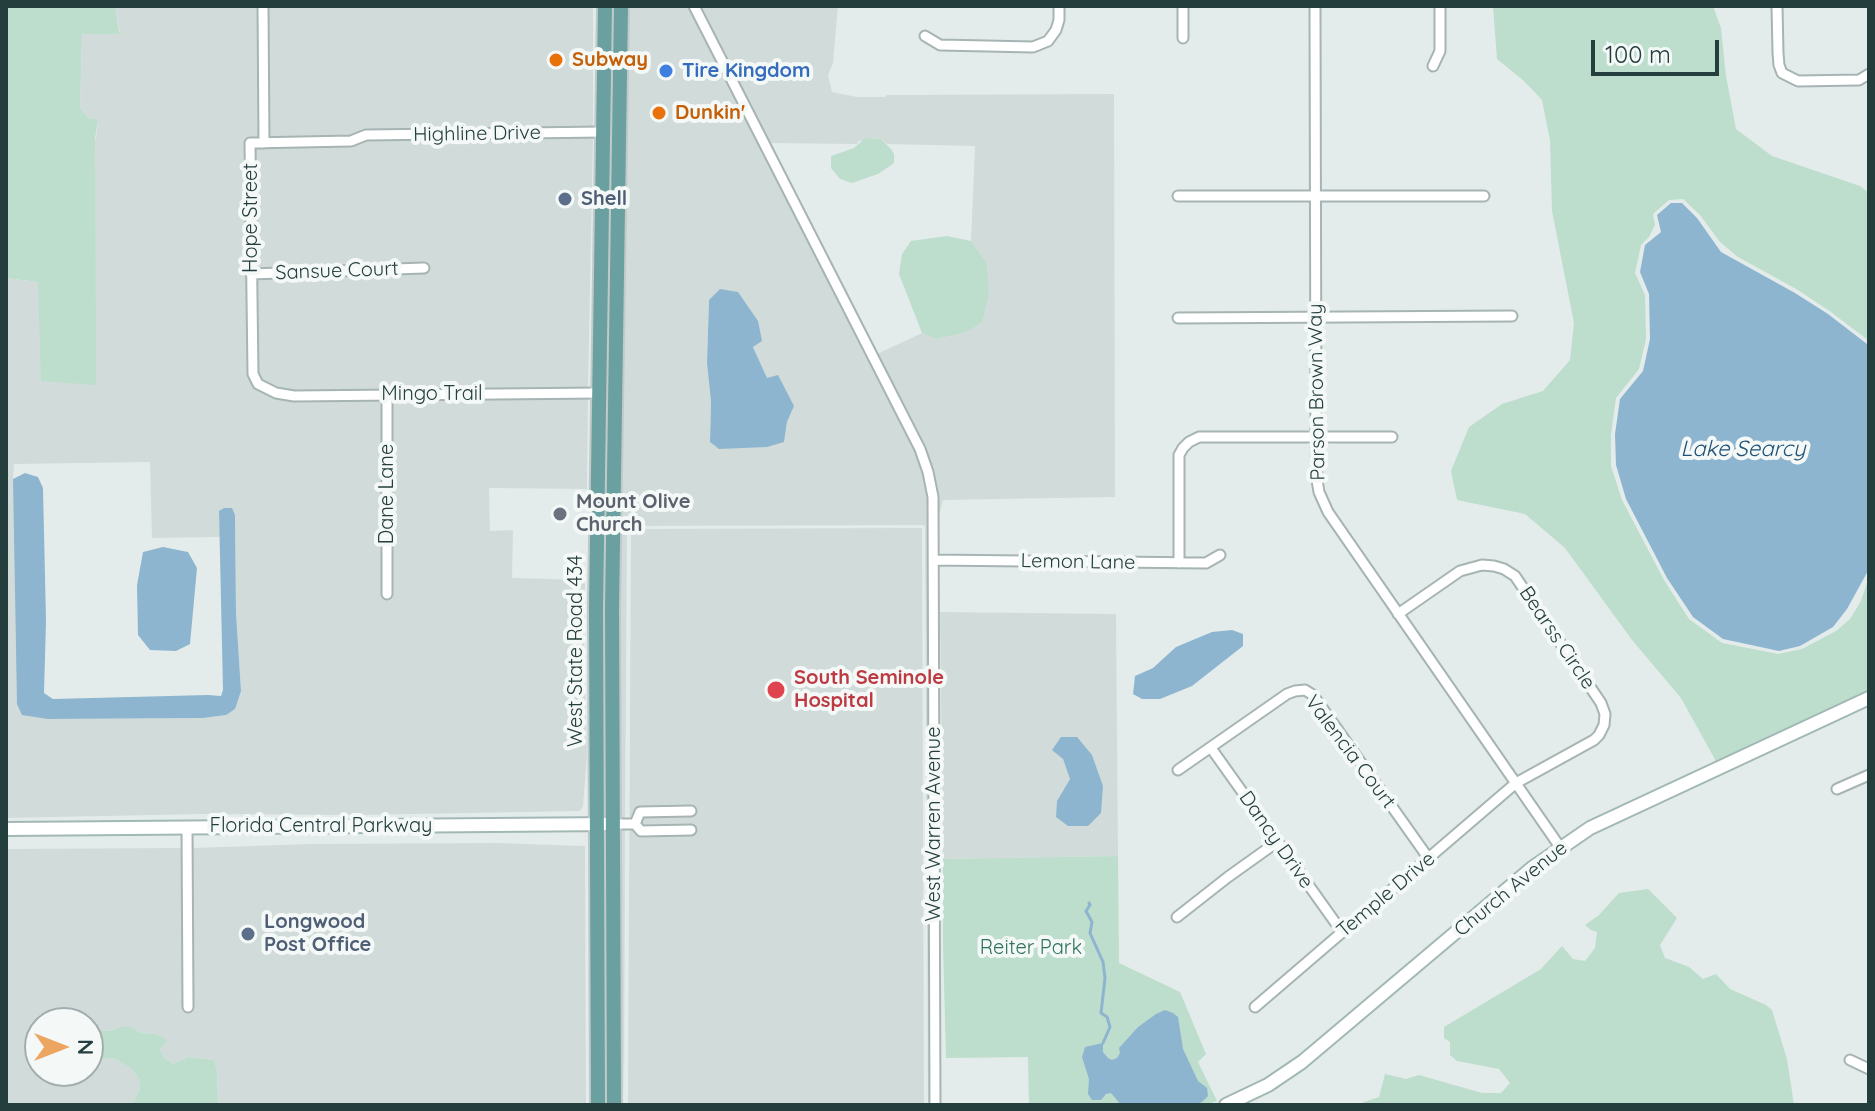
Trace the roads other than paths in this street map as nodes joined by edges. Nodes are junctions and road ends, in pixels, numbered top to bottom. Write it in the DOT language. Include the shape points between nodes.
graph roads {
  1 [pos="263,6"];
  2 [pos="605,6"];
  3 [pos="621,6"];
  4 [pos="694,6"];
  5 [pos="1059,6"];
  6 [pos="1183,6"];
  7 [pos="1315,6"];
  8 [pos="1440,6"];
  9 [pos="1777,6"];
  10 [pos="925,36"];
  11 [pos="1183,38"];
  12 [pos="1433,66"];
  13 [pos="1869,74"];
  14 [pos="603,132"];
  15 [pos="351,141"];
  16 [pos="264,143"];
  17 [pos="1178,196"];
  18 [pos="1484,196"];
  19 [pos="1316,197"];
  20 [pos="424,268"];
  21 [pos="251,274"];
  22 [pos="1512,316"];
  23 [pos="1316,317"];
  24 [pos="1178,318"];
  25 [pos="600,363"];
  26 [pos="266,388"];
  27 [pos="615,391"];
  28 [pos="599,393"];
  29 [pos="387,394"];
  30 [pos="615,416"];
  31 [pos="1316,437"];
  32 [pos="1392,437"];
  33 [pos="1220,555"];
  34 [pos="933,560"];
  35 [pos="1179,563"];
  36 [pos="387,594"];
  37 [pos="1398,614"];
  38 [pos="1869,698"];
  39 [pos="1211,748"];
  40 [pos="1178,770"];
  41 [pos="1869,775"];
  42 [pos="1516,783"];
  43 [pos="1837,789"];
  44 [pos="691,811"];
  45 [pos="596,824"];
  46 [pos="613,824"];
  47 [pos="635,824"];
  48 [pos="187,827"];
  49 [pos="6,829"];
  50 [pos="691,830"];
  51 [pos="1277,842"];
  52 [pos="1560,847"];
  53 [pos="1429,859"];
  54 [pos="1177,917"];
  55 [pos="1342,932"];
  56 [pos="188,1007"];
  57 [pos="1255,1007"];
  58 [pos="1850,1060"];
  59 [pos="1869,1069"];
  60 [pos="598,1104"];
  61 [pos="614,1105"];
  62 [pos="935,1105"];
  63 [pos="1226,1105"];
  1 -- 16 [label="street"];
  2 -- 14 [label="main road, West State Road 434"];
  3 -- 27 [label="main road, West State Road 434"];
  4 -- 34 [label="street, West Warren Avenue" via="920,449 933,497"];
  5 -- 10 [label="street" via="1056,30 1048,41 1033,47 940,45"];
  6 -- 11 [label="street"];
  7 -- 19 [label="street, Parson Brown Way"];
  8 -- 12 [label="street" via="1440,51"];
  9 -- 13 [label="street" via="1782,73 1798,81 1859,80"];
  14 -- 15 [label="street, Highline Drive" via="366,135"];
  14 -- 25 [label="main road, West State Road 434"];
  15 -- 16 [label="street, Hope Street"];
  16 -- 21 [label="street, Hope Street" via="250,143"];
  17 -- 19 [label="street"];
  18 -- 19 [label="street"];
  19 -- 23 [label="street, Parson Brown Way"];
  20 -- 21 [label="street, Sansue Court"];
  21 -- 26 [label="street, Hope Street" via="253,374"];
  22 -- 23 [label="street"];
  23 -- 24 [label="street"];
  23 -- 31 [label="street, Parson Brown Way"];
  25 -- 27 [label="main road"];
  25 -- 28 [label="main road, West State Road 434"];
  26 -- 29 [label="street, Mingo Trail" via="294,396"];
  27 -- 30 [label="main road, West State Road 434"];
  28 -- 29 [label="street, Mingo Trail"];
  28 -- 30 [label="main road"];
  28 -- 45 [label="main road, West State Road 434"];
  29 -- 36 [label="street, Dane Lane"];
  30 -- 46 [label="main road, West State Road 434"];
  31 -- 32 [label="street"];
  31 -- 35 [label="street" via="1199,437 1189,442 1179,455"];
  31 -- 37 [label="street, Parson Brown Way" via="1322,501"];
  33 -- 35 [label="street, Lemon Lane" via="1206,563"];
  34 -- 35 [label="street, Lemon Lane"];
  34 -- 62 [label="street, West Warren Avenue"];
  37 -- 42 [label="street, Parson Brown Way"];
  37 -- 42 [label="street, Bearss Circle" via="1470,567 1494,566 1515,576 1605,714 1594,740"];
  38 -- 52 [label="street, Church Avenue" via="1625,811"];
  39 -- 40 [label="street, Valencia Court"];
  39 -- 51 [label="street, Dancy Drive"];
  39 -- 53 [label="street, Valencia Court" via="1287,694 1305,690"];
  41 -- 43 [label="street"];
  42 -- 52 [label="street, Parson Brown Way"];
  42 -- 53 [label="street, Temple Drive"];
  44 -- 47 [label="street, Florida Central Parkway" via="640,812"];
  45 -- 46 [label="street, Florida Central Parkway"];
  45 -- 48 [label="street, Florida Central Parkway"];
  45 -- 60 [label="main road, West State Road 434"];
  46 -- 47 [label="street, Florida Central Parkway"];
  46 -- 61 [label="main road, West State Road 434"];
  47 -- 50 [label="street, Florida Central Parkway" via="641,831"];
  48 -- 49 [label="street, Florida Central Parkway"];
  48 -- 56 [label="street"];
  51 -- 54 [label="street"];
  51 -- 55 [label="street, Dancy Drive"];
  52 -- 63 [label="street, Church Avenue" via="1302,1062"];
  53 -- 55 [label="street, Temple Drive"];
  55 -- 57 [label="street, Temple Drive"];
  58 -- 59 [label="street"];
}
